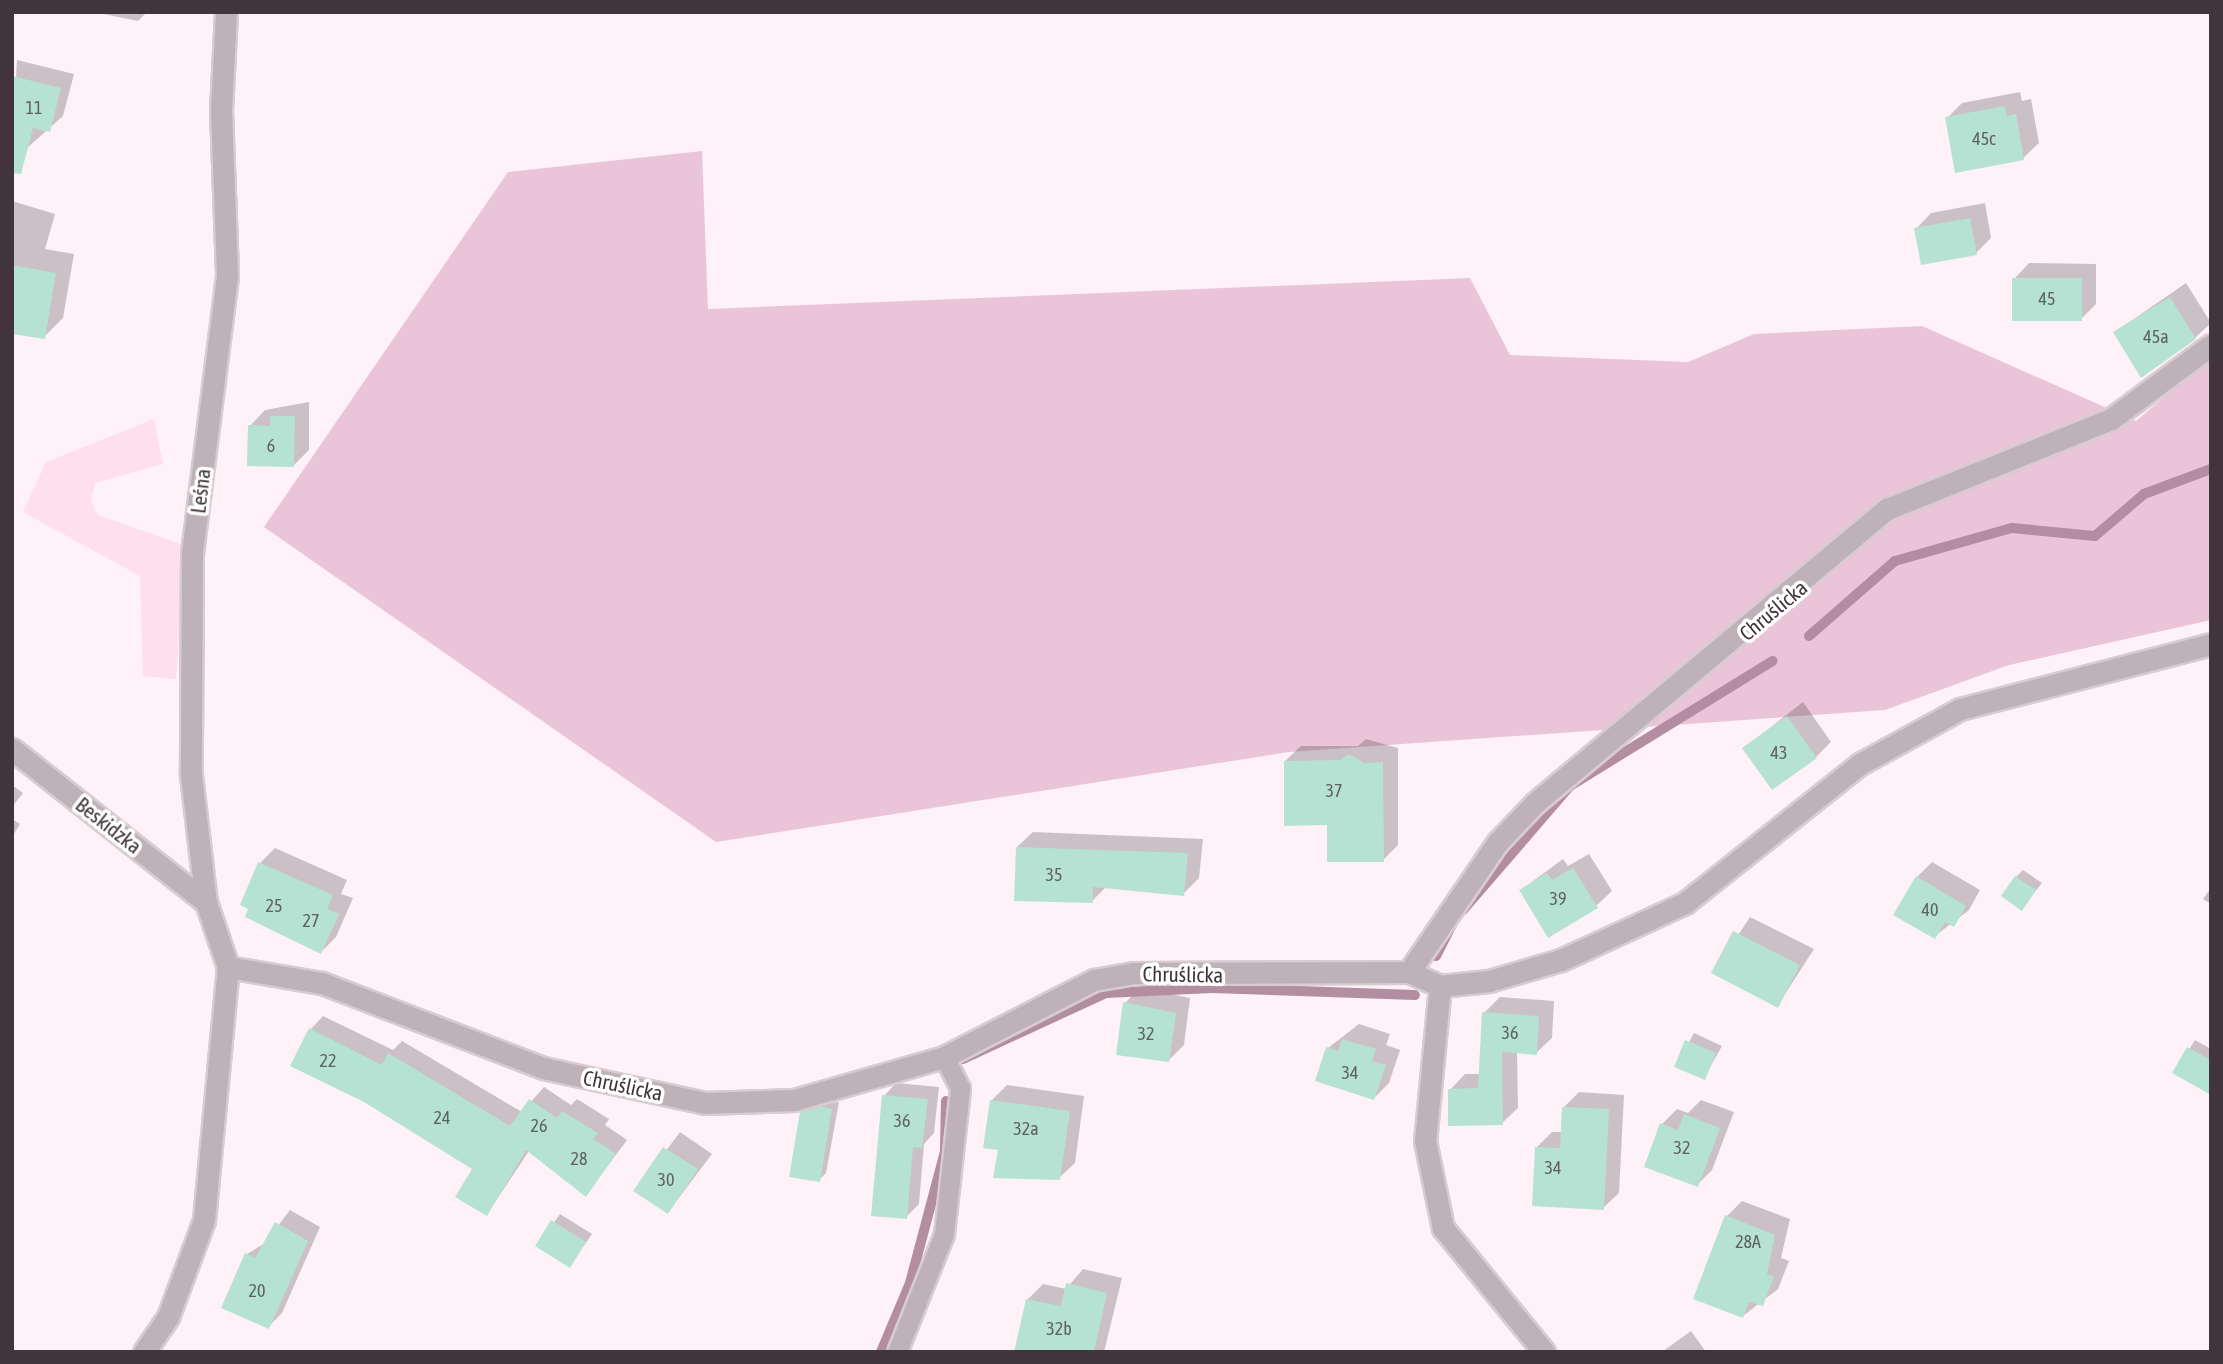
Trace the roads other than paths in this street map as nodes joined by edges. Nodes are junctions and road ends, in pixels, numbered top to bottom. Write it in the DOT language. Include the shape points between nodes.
graph roads {
  1 [pos="226,12"];
  2 [pos="2211,345"];
  3 [pos="2211,644"];
  4 [pos="12,748"];
  5 [pos="206,902"];
  6 [pos="228,967"];
  7 [pos="1409,972"];
  8 [pos="1440,986"];
  9 [pos="944,1057"];
  10 [pos="144,1352"];
  11 [pos="897,1352"];
  12 [pos="1544,1352"];
  1 -- 5 [label="street, Leśna" via="221,110 227,276 192,553 191,775"];
  2 -- 7 [label="street, Chruślicka" via="2111,419 1887,509 1535,803 1497,843"];
  3 -- 8 [label="street" via="1960,709 1860,764 1685,903 1561,960 1489,981"];
  4 -- 5 [label="street, Beskidzka"];
  5 -- 6 [label="street, Leśna"];
  6 -- 9 [label="street, Chruślicka" via="322,983 543,1068 705,1102 794,1100"];
  6 -- 10 [label="street" via="204,1220 168,1317"];
  7 -- 8 [label="street, Chruślicka"];
  7 -- 9 [label="street, Chruślicka" via="1133,973 1094,980"];
  8 -- 12 [label="street" via="1425,1141 1443,1228"];
  9 -- 11 [label="lane" via="960,1088 944,1234"];
}
